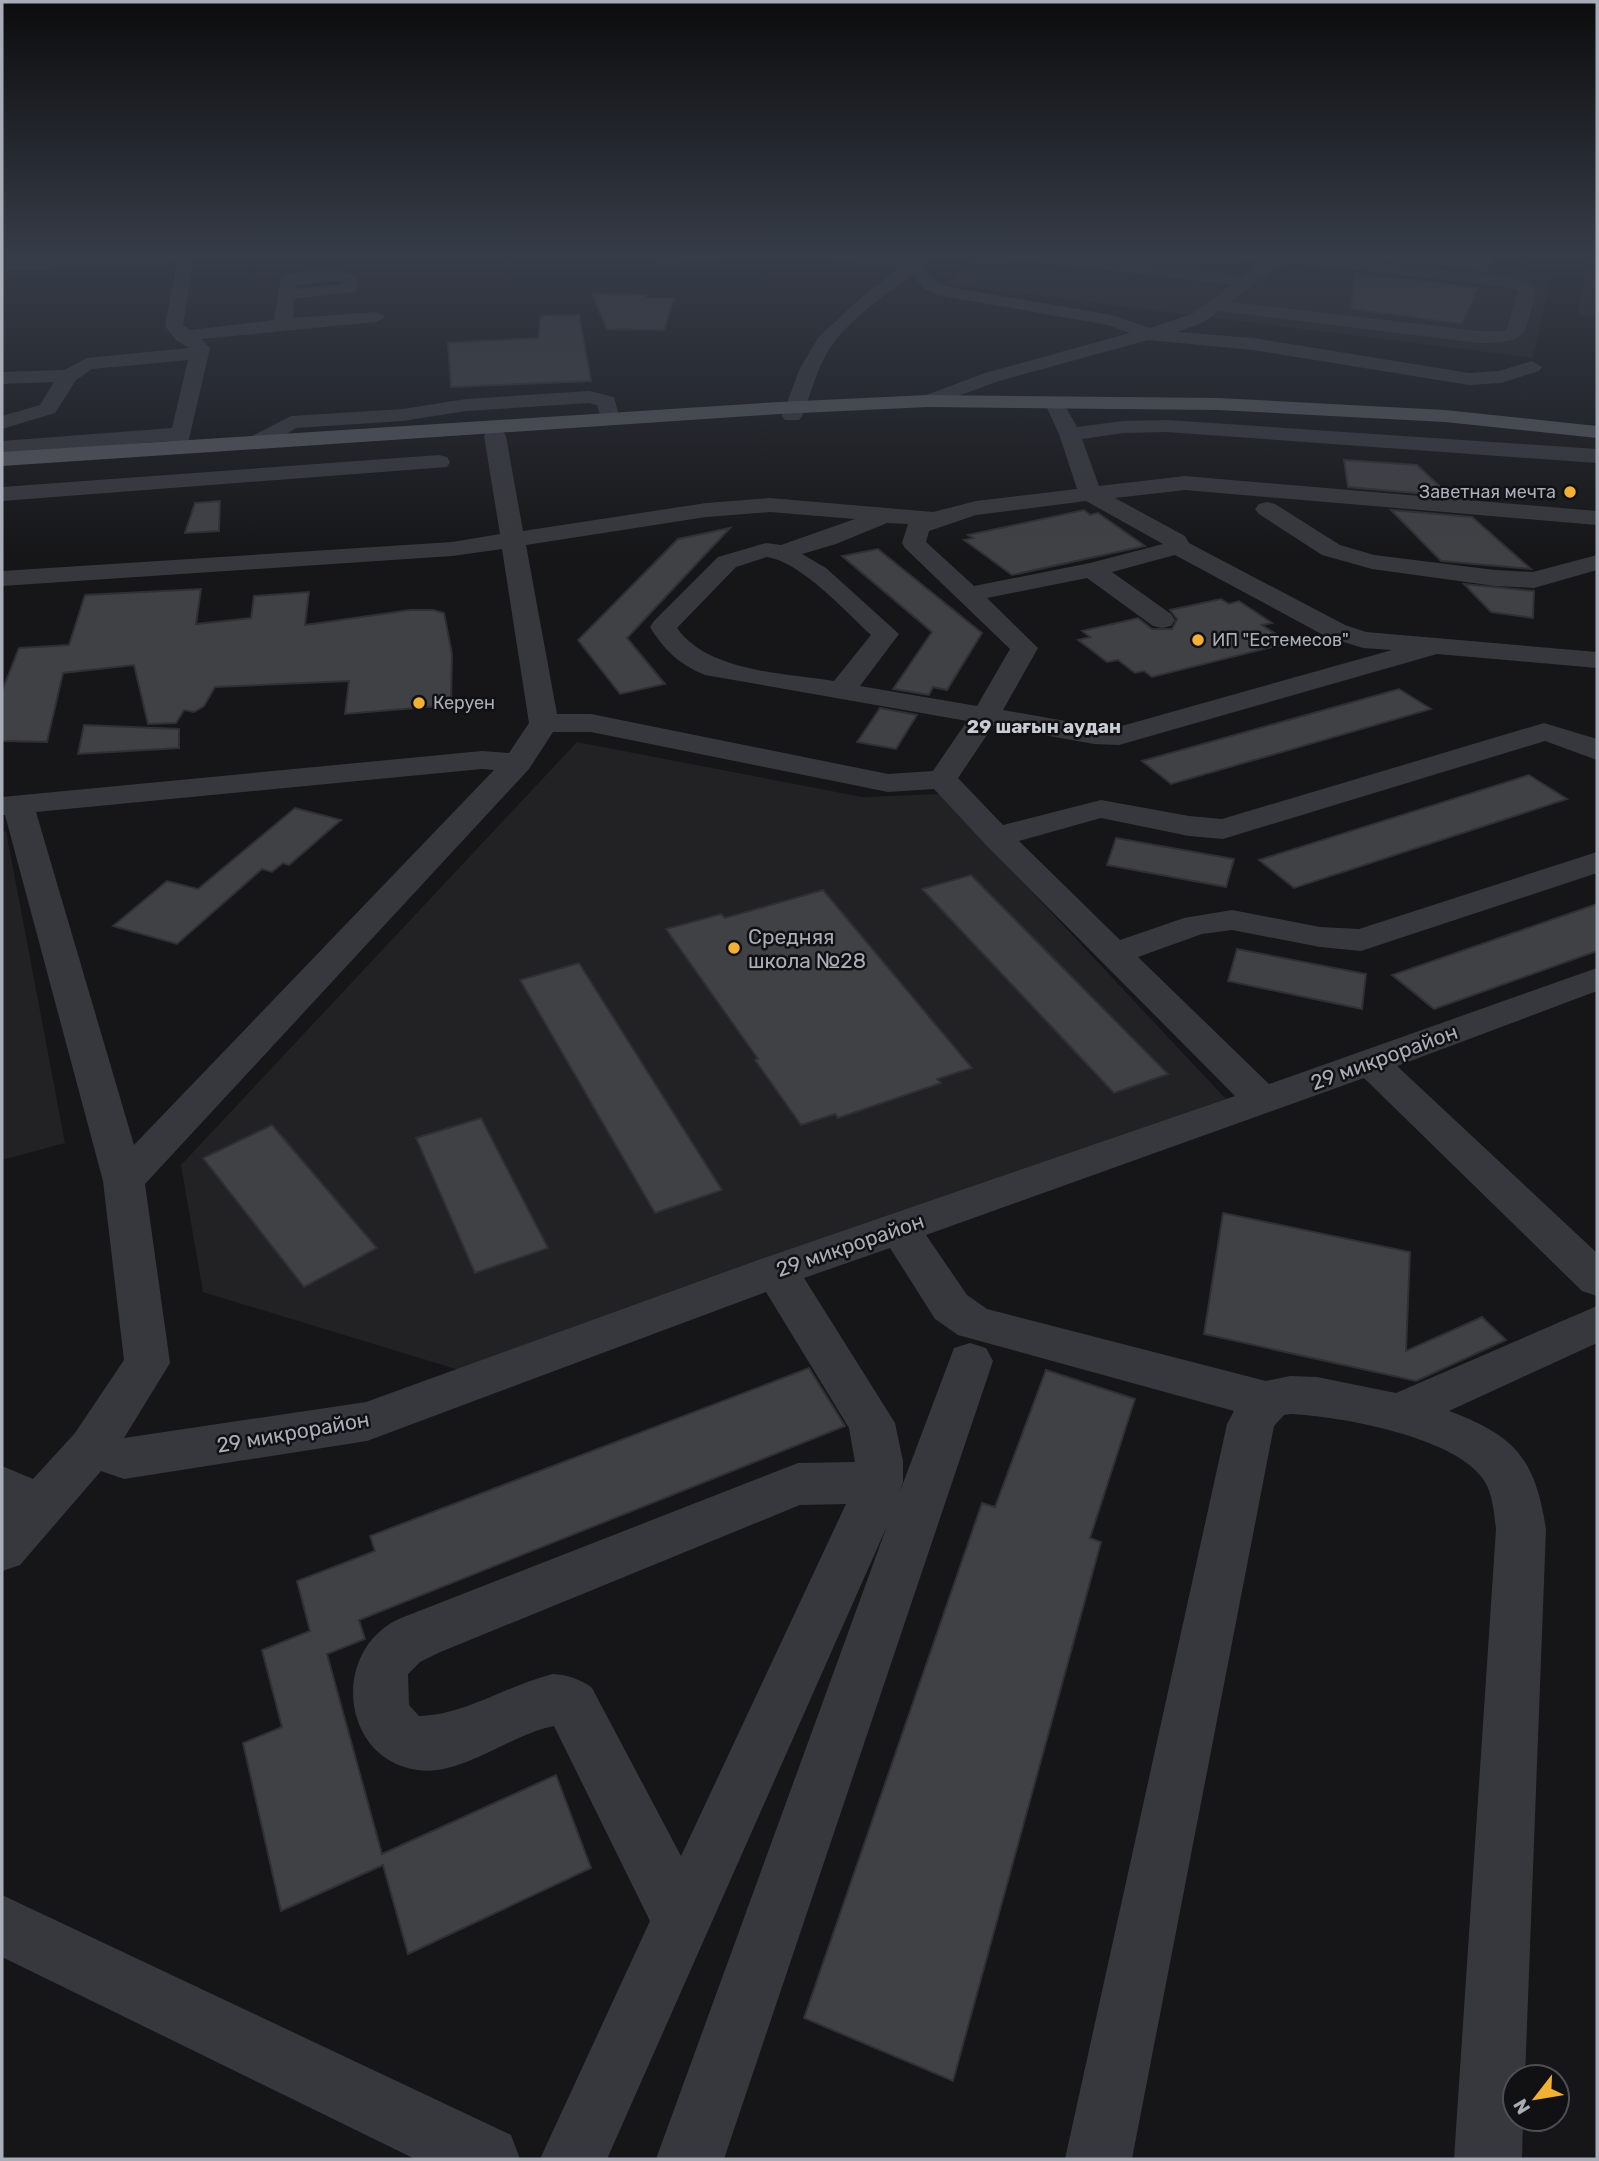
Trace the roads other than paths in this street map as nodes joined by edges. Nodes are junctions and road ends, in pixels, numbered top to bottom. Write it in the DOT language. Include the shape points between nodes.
graph roads {
  1 [pos="198,353"];
  2 [pos="189,354"];
  3 [pos="818,354"];
  4 [pos="1080,354"];
  5 [pos="1314,354"];
  6 [pos="1532,367"];
  7 [pos="2,378"];
  8 [pos="63,385"];
  9 [pos="2,397"];
  10 [pos="928,401"];
  11 [pos="474,405"];
  12 [pos="794,412"];
  13 [pos="1060,415"];
  14 [pos="610,419"];
  15 [pos="2,423"];
  16 [pos="486,430"];
  17 [pos="1597,432"];
  18 [pos="1167,439"];
  19 [pos="1597,439"];
  20 [pos="180,440"];
  21 [pos="258,442"];
  22 [pos="2,448"];
  23 [pos="1597,456"];
  24 [pos="2,459"];
  25 [pos="439,462"];
  26 [pos="2,467"];
  27 [pos="1597,471"];
  28 [pos="2,494"];
  29 [pos="1090,494"];
  30 [pos="1267,509"];
  31 [pos="884,516"];
  32 [pos="1597,517"];
  33 [pos="930,519"];
  34 [pos="514,540"];
  35 [pos="1178,547"];
  36 [pos="782,552"];
  37 [pos="1597,562"];
  38 [pos="1092,570"];
  39 [pos="2,578"];
  40 [pos="966,595"];
  41 [pos="1162,620"];
  42 [pos="1434,647"];
  43 [pos="1597,660"];
  44 [pos="841,691"];
  45 [pos="985,716"];
  46 [pos="544,723"];
  47 [pos="1597,751"];
  48 [pos="519,763"];
  49 [pos="942,779"];
  50 [pos="10,805"];
  51 [pos="997,838"];
  52 [pos="1597,862"];
  53 [pos="1115,954"];
  54 [pos="1597,979"];
  55 [pos="1370,1062"];
  56 [pos="1263,1101"];
  57 [pos="124,1181"];
  58 [pos="899,1228"];
  59 [pos="776,1271"];
  60 [pos="1597,1279"];
  61 [pos="1597,1323"];
  62 [pos="970,1361"];
  63 [pos="1268,1401"];
  64 [pos="1399,1413"];
  65 [pos="92,1447"];
  66 [pos="878,1482"];
  67 [pos="21,1496"];
  68 [pos="2,1549"];
  69 [pos="682,1920"];
  70 [pos="2,1925"];
  71 [pos="487,2159"];
  72 [pos="573,2159"];
  73 [pos="690,2159"];
  74 [pos="1098,2159"];
  75 [pos="1488,2159"];
  1 -- 20 [label="street"];
  2 -- 8 [label="street" via="92,363"];
  3 -- 12 [label="street"];
  4 -- 10 [label="street" via="992,377"];
  5 -- 6 [label="street" via="1469,379 1501,377"];
  7 -- 8 [label="street"];
  8 -- 9 [label="street"];
  8 -- 15 [label="street" via="44,411"];
  10 -- 12 [label="main road"];
  10 -- 13 [label="main road"];
  11 -- 14 [label="street" via="589,397 607,401"];
  11 -- 16 [label="street"];
  11 -- 21 [label="street" via="291,422"];
  12 -- 13 [label="main road"];
  12 -- 14 [label="main road"];
  12 -- 16 [label="main road"];
  13 -- 17 [label="main road" via="1218,404 1405,414"];
  13 -- 19 [label="main road" via="1231,412 1439,423"];
  13 -- 23 [label="street" via="1124,427 1167,426"];
  13 -- 29 [label="street"];
  14 -- 16 [label="main road"];
  16 -- 21 [label="main road"];
  16 -- 26 [label="main road"];
  16 -- 34 [label="street"];
  18 -- 27 [label="street"];
  20 -- 21 [label="main road"];
  20 -- 22 [label="street"];
  20 -- 24 [label="main road"];
  25 -- 28 [label="street"];
  29 -- 32 [label="street" via="1185,483"];
  29 -- 33 [label="street"];
  29 -- 35 [label="street" via="1176,541"];
  30 -- 37 [label="street" via="1331,550 1372,562 1534,580"];
  31 -- 33 [label="street"];
  31 -- 34 [label="street" via="770,505 706,510"];
  31 -- 36 [label="street"];
  33 -- 40 [label="street" via="918,527 914,543"];
  34 -- 39 [label="street" via="452,549"];
  34 -- 46 [label="street"];
  35 -- 38 [label="street"];
  35 -- 42 [label="street" via="1336,631 1363,640"];
  36 -- 44 [label="street" via="817,573 886,634"];
  36 -- 44 [label="street" via="766,550 727,562 663,627 695,663"];
  38 -- 40 [label="street"];
  38 -- 41 [label="street"];
  40 -- 45 [label="street" via="1024,648"];
  42 -- 43 [label="street"];
  42 -- 45 [label="street" via="1119,736 1094,736"];
  44 -- 45 [label="street"];
  45 -- 49 [label="street"];
  46 -- 48 [label="street"];
  46 -- 49 [label="street" via="591,723 888,783"];
  47 -- 51 [label="street" via="1544,732 1223,829 1101,809"];
  48 -- 50 [label="street" via="482,760"];
  48 -- 57 [label="street"];
  49 -- 51 [label="street"];
  50 -- 57 [label="street"];
  51 -- 53 [label="street"];
  52 -- 53 [label="street" via="1361,940 1232,920 1196,925"];
  53 -- 56 [label="street"];
  54 -- 55 [label="street, 29 микрорайон"];
  55 -- 56 [label="street, 29 микрорайон"];
  55 -- 60 [label="street"];
  56 -- 58 [label="street, 29 микрорайон"];
  57 -- 65 [label="street" via="147,1363"];
  58 -- 59 [label="street, 29 микрорайон"];
  58 -- 63 [label="street" via="951,1307 974,1323"];
  59 -- 65 [label="street, 29 микрорайон" via="367,1421 124,1459"];
  59 -- 66 [label="street" via="870,1423 879,1445"];
  61 -- 64 [label="street"];
  62 -- 73 [label="street"];
  63 -- 64 [label="street" via="1302,1393"];
  63 -- 74 [label="street" via="1251,1424"];
  64 -- 75 [label="street" via="1475,1442 1494,1457 1509,1478 1521,1529"];
  65 -- 67 [label="street"];
  66 -- 69 [label="street"];
  66 -- 69 [label="street" via="798,1484 432,1630 400,1644 387,1660 379,1694 391,1727 402,1740 420,1743 460,1737 552,1700 564,1700 573,1707"];
  67 -- 68 [label="street"];
  69 -- 72 [label="street"];
  70 -- 71 [label="street"];
}
